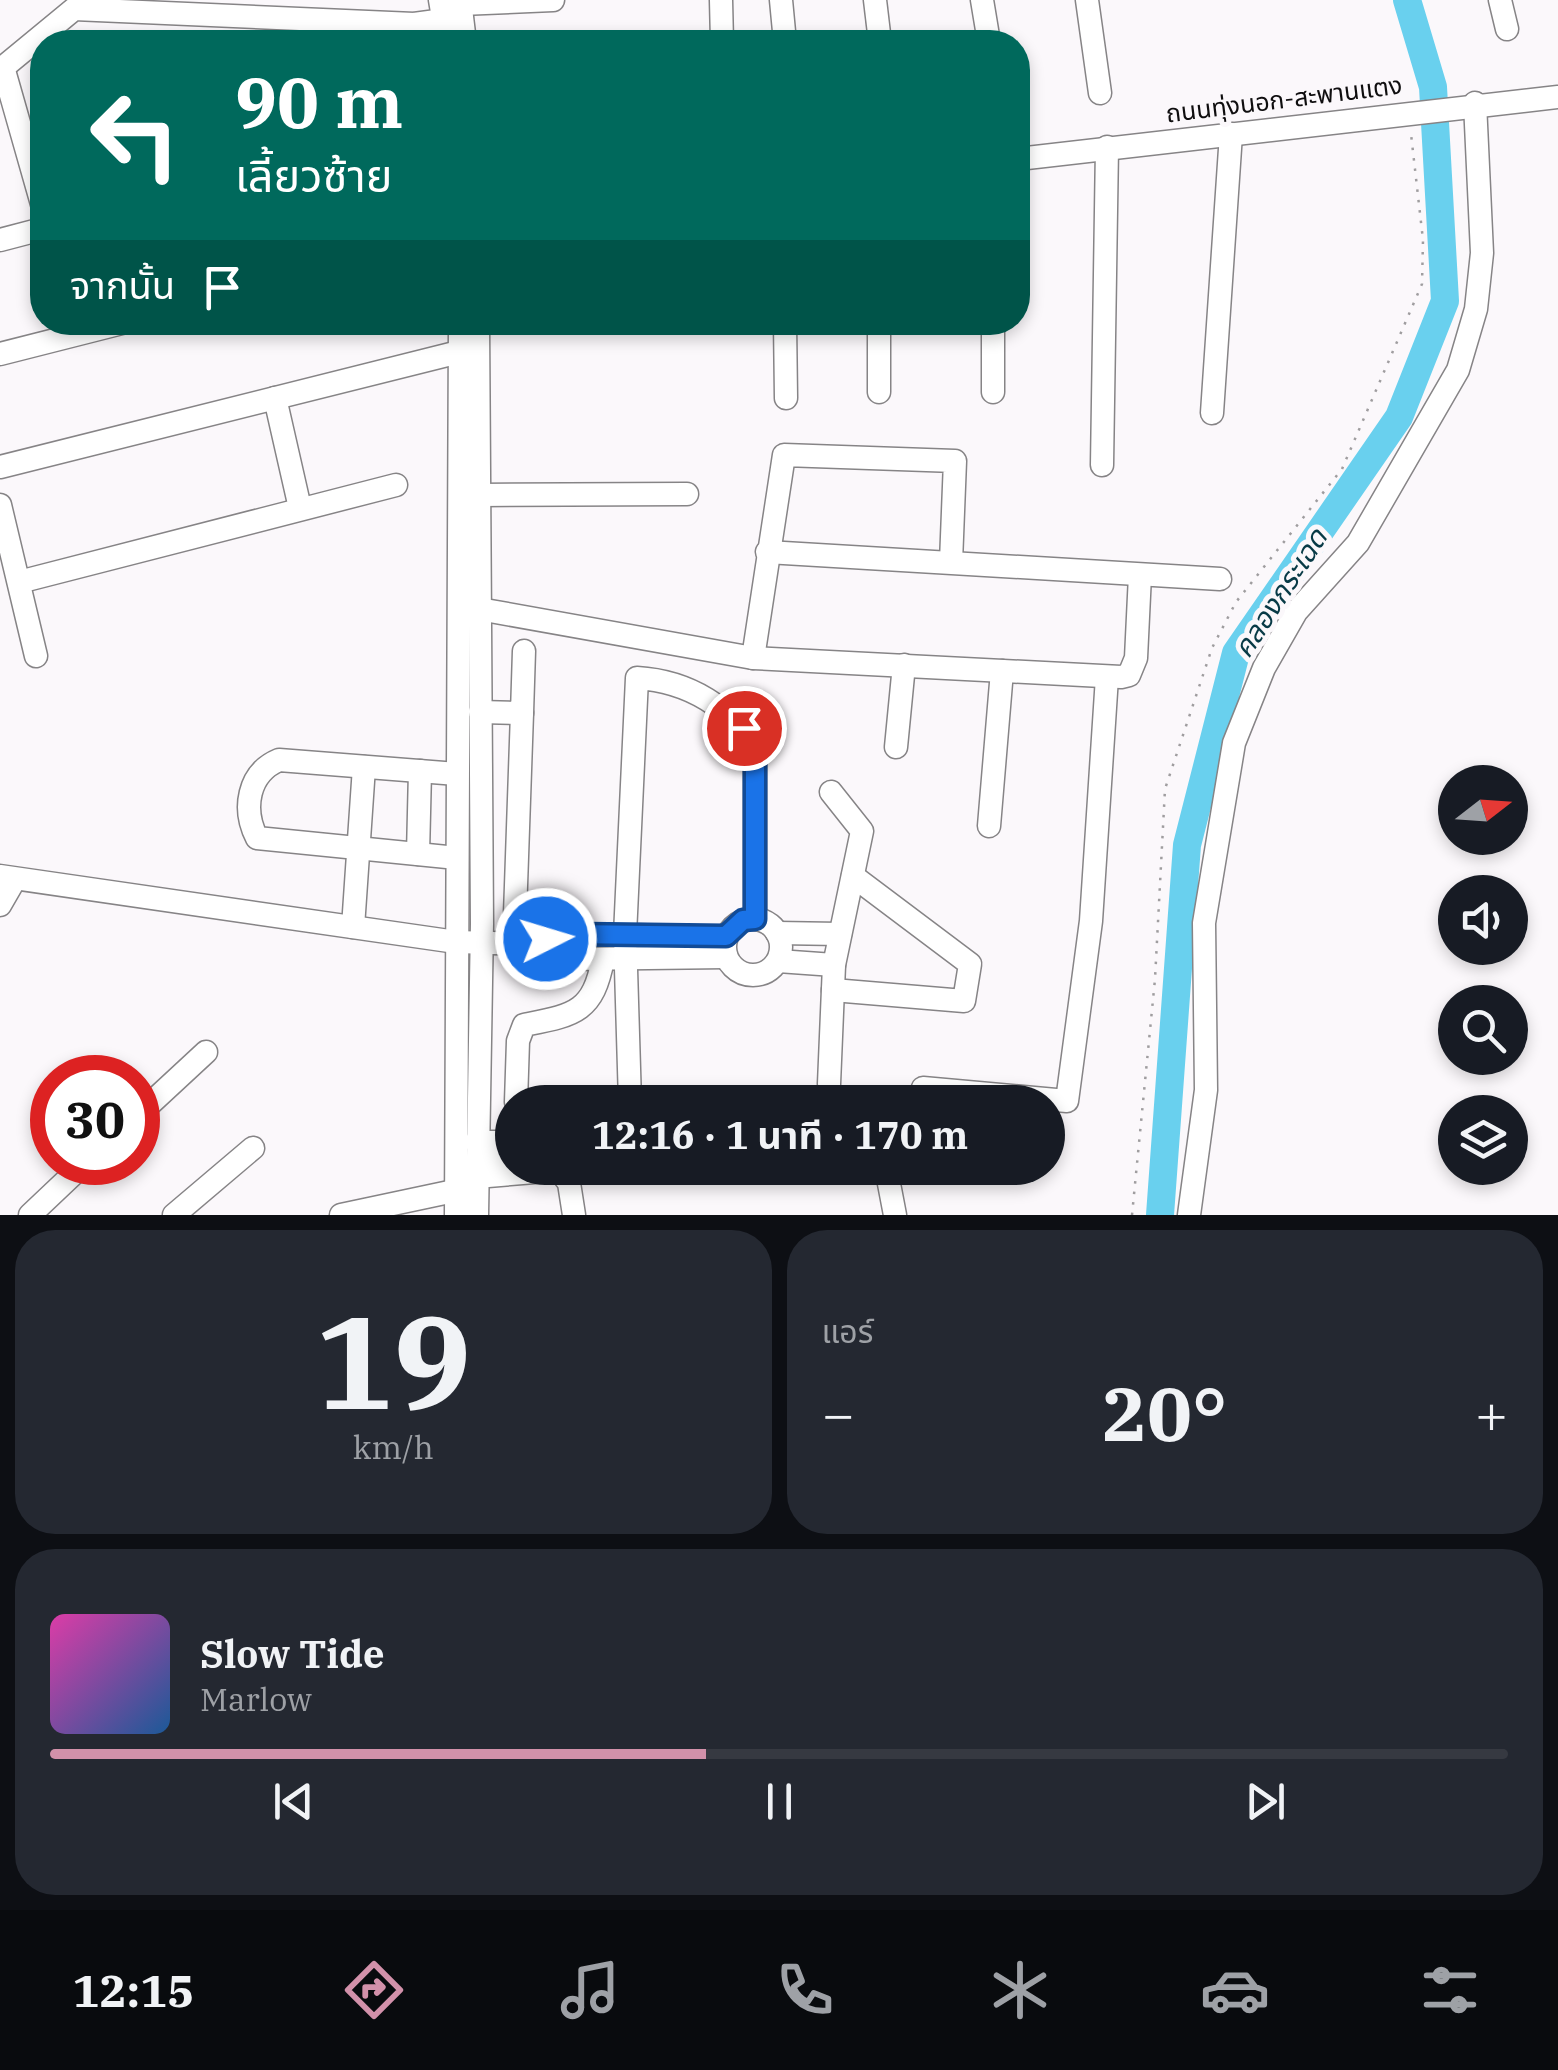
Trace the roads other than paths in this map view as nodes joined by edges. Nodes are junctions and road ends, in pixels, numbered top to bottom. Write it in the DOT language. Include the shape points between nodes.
graph roads {
  1 [pos="553,0"];
  2 [pos="721,0"];
  3 [pos="782,0"];
  4 [pos="875,0"];
  5 [pos="982,0"];
  6 [pos="1087,0"];
  7 [pos="1500,0"];
  8 [pos="450,13"];
  9 [pos="1508,29"];
  10 [pos="49,30"];
  11 [pos="722,30"];
  12 [pos="784,30"];
  13 [pos="879,30"];
  14 [pos="987,30"];
  15 [pos="30,46"];
  16 [pos="2,69"];
  17 [pos="1100,93"];
  18 [pos="1558,97"];
  19 [pos="1468,104"];
  20 [pos="1231,134"];
  21 [pos="1107,147"];
  22 [pos="1030,157"];
  23 [pos="30,164"];
  24 [pos="30,232"];
  25 [pos="0,240"];
  26 [pos="75,335"];
  27 [pos="460,335"];
  28 [pos="478,335"];
  29 [pos="785,335"];
  30 [pos="879,335"];
  31 [pos="992,335"];
  32 [pos="460,352"];
  33 [pos="0,354"];
  34 [pos="879,392"];
  35 [pos="993,392"];
  36 [pos="275,398"];
  37 [pos="786,398"];
  38 [pos="1212,413"];
  39 [pos="1102,465"];
  40 [pos="0,467"];
  41 [pos="396,484"];
  42 [pos="479,494"];
  43 [pos="687,494"];
  44 [pos="0,505"];
  45 [pos="300,508"];
  46 [pos="767,552"];
  47 [pos="951,562"];
  48 [pos="1140,574"];
  49 [pos="1220,579"];
  50 [pos="19,582"];
  51 [pos="480,609"];
  52 [pos="524,651"];
  53 [pos="36,656"];
  54 [pos="753,658"];
  55 [pos="904,665"];
  56 [pos="1002,671"];
  57 [pos="1107,677"];
  58 [pos="480,712"];
  59 [pos="522,712"];
  60 [pos="896,747"];
  61 [pos="364,767"];
  62 [pos="420,771"];
  63 [pos="457,774"];
  64 [pos="831,792"];
  65 [pos="988,826"];
  66 [pos="358,848"];
  67 [pos="418,854"];
  68 [pos="456,858"];
  69 [pos="853,876"];
  70 [pos="8,877"];
  71 [pos="0,904"];
  72 [pos="755,919"];
  73 [pos="353,927"];
  74 [pos="777,933"];
  75 [pos="840,934"];
  76 [pos="456,942"];
  77 [pos="481,943"];
  78 [pos="519,944"];
  79 [pos="726,947"];
  80 [pos="618,951"];
  81 [pos="778,962"];
  82 [pos="834,964"];
  83 [pos="833,990"];
  84 [pos="206,1052"];
  85 [pos="830,1084"];
  86 [pos="517,1085"];
  87 [pos="629,1085"];
  88 [pos="160,1095"];
  89 [pos="1065,1101"];
  90 [pos="253,1148"];
  91 [pos="495,1151"];
  92 [pos="495,1159"];
  93 [pos="476,1161"];
  94 [pos="62,1185"];
  95 [pos="889,1185"];
  96 [pos="455,1203"];
  97 [pos="30,1215"];
  98 [pos="174,1215"];
  99 [pos="342,1215"];
  100 [pos="477,1215"];
  101 [pos="574,1215"];
  102 [pos="895,1215"];
  103 [pos="1188,1215"];
  1 -- 8 [label="street"];
  2 -- 11 [label="street"];
  3 -- 12 [label="street"];
  4 -- 13 [label="street"];
  5 -- 14 [label="street"];
  6 -- 17 [label="street"];
  7 -- 9 [label="street"];
  8 -- 10 [label="street" via="414,24 74,9"];
  15 -- 16 [label="street"];
  16 -- 23 [label="street"];
  18 -- 19 [label="street, ถนนทุ่งนอก-สะพานแตง"];
  19 -- 20 [label="street, ถนนทุ่งนอก-สะพานแตง"];
  19 -- 103 [label="street" via="1482,254 1476,308 1458,370 1358,543 1296,612 1234,742 1204,924 1206,1090"];
  20 -- 21 [label="street, ถนนทุ่งนอก-สะพานแตง"];
  20 -- 38 [label="street"];
  21 -- 22 [label="street, ถนนทุ่งนอก-สะพานแตง"];
  21 -- 39 [label="street"];
  24 -- 25 [label="street"];
  26 -- 33 [label="street"];
  27 -- 32 [label="street"];
  28 -- 42 [label="street"];
  29 -- 37 [label="street"];
  30 -- 34 [label="street"];
  31 -- 35 [label="street"];
  32 -- 36 [label="street"];
  32 -- 63 [label="street"];
  36 -- 40 [label="street"];
  36 -- 45 [label="street"];
  41 -- 45 [label="street"];
  42 -- 43 [label="street"];
  42 -- 51 [label="street"];
  44 -- 50 [label="street"];
  45 -- 50 [label="street"];
  46 -- 47 [label="street"];
  46 -- 47 [label="street" via="784,455 956,461"];
  46 -- 54 [label="street"];
  47 -- 48 [label="street"];
  48 -- 49 [label="street"];
  48 -- 57 [label="street" via="1134,666 1129,674"];
  50 -- 53 [label="street"];
  51 -- 54 [label="street"];
  51 -- 58 [label="street"];
  52 -- 59 [label="street"];
  54 -- 55 [label="street"];
  55 -- 56 [label="street"];
  55 -- 60 [label="street"];
  56 -- 57 [label="street"];
  56 -- 65 [label="street"];
  57 -- 89 [label="street" via="1091,921"];
  58 -- 59 [label="street"];
  58 -- 77 [label="street"];
  59 -- 78 [label="street"];
  61 -- 62 [label="street"];
  61 -- 66 [label="street"];
  61 -- 66 [label="street" via="279,760 252,781 250,826 257,838"];
  62 -- 63 [label="street"];
  62 -- 67 [label="street"];
  63 -- 68 [label="street"];
  64 -- 69 [label="street" via="862,831"];
  66 -- 67 [label="street"];
  66 -- 73 [label="street"];
  67 -- 68 [label="street"];
  68 -- 76 [label="street"];
  69 -- 75 [label="street"];
  69 -- 83 [label="street" via="970,964 964,1001"];
  70 -- 71 [label="street"];
  70 -- 73 [label="street"];
  72 -- 74 [label="street"];
  72 -- 79 [label="street" via="743,920"];
  72 -- 80 [label="street" via="755,753 744,728 723,708 660,680 637,678"];
  73 -- 76 [label="street"];
  74 -- 75 [label="street"];
  74 -- 81 [label="street"];
  75 -- 82 [label="street"];
  76 -- 77 [label="street"];
  76 -- 96 [label="street"];
  77 -- 78 [label="street"];
  77 -- 93 [label="street"];
  78 -- 80 [label="street" via="571,959"];
  78 -- 80 [label="street" via="569,934"];
  79 -- 80 [label="street"];
  79 -- 81 [label="street" via="742,974 754,976"];
  80 -- 86 [label="street" via="582,1010 524,1026"];
  80 -- 87 [label="street"];
  81 -- 82 [label="street"];
  82 -- 83 [label="street"];
  83 -- 85 [label="street"];
  84 -- 88 [label="street"];
  90 -- 98 [label="street"];
  91 -- 93 [label="street"];
  92 -- 93 [label="street"];
  93 -- 100 [label="street"];
  93 -- 101 [label="street" via="559,1170 569,1183"];
  94 -- 97 [label="street"];
  95 -- 102 [label="street"];
  96 -- 99 [label="street"];
}
